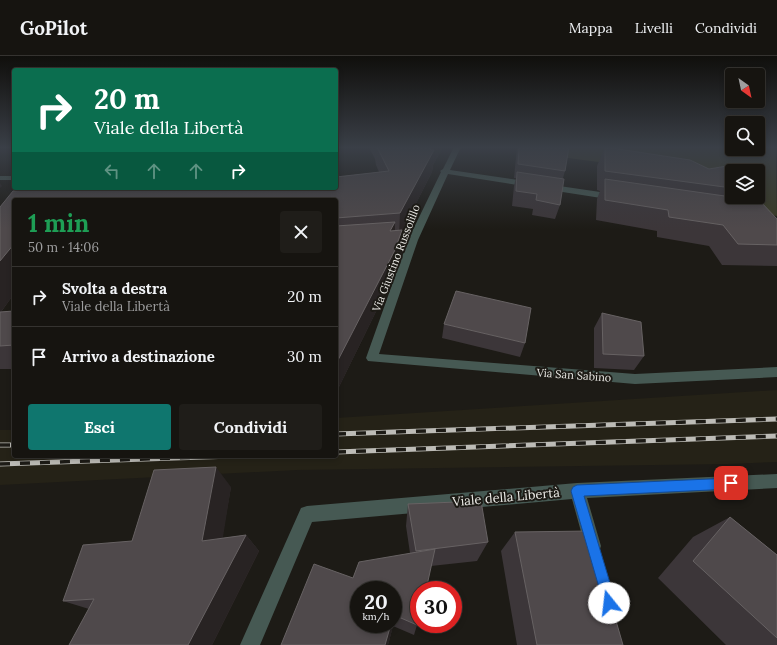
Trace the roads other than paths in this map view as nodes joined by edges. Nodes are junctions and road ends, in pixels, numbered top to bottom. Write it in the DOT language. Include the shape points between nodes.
graph roads {
  1 [pos="442,174"];
  2 [pos="473,174"];
  3 [pos="0,178"];
  4 [pos="12,178"];
  5 [pos="622,198"];
  6 [pos="372,358"];
  7 [pos="777,372"];
  8 [pos="777,481"];
  9 [pos="577,491"];
  10 [pos="598,564"];
  11 [pos="250,645"];
  1 -- 6 [label="street, Via Giustino Russolillo" via="409,240"];
  2 -- 5 [label="street"];
  3 -- 4 [label="street"];
  6 -- 7 [label="street, Via San Sabino" via="635,379"];
  8 -- 9 [label="street, Viale della Libertà"];
  9 -- 10 [label="street"];
  9 -- 11 [label="street, Viale della Libertà" via="307,514"];
}
